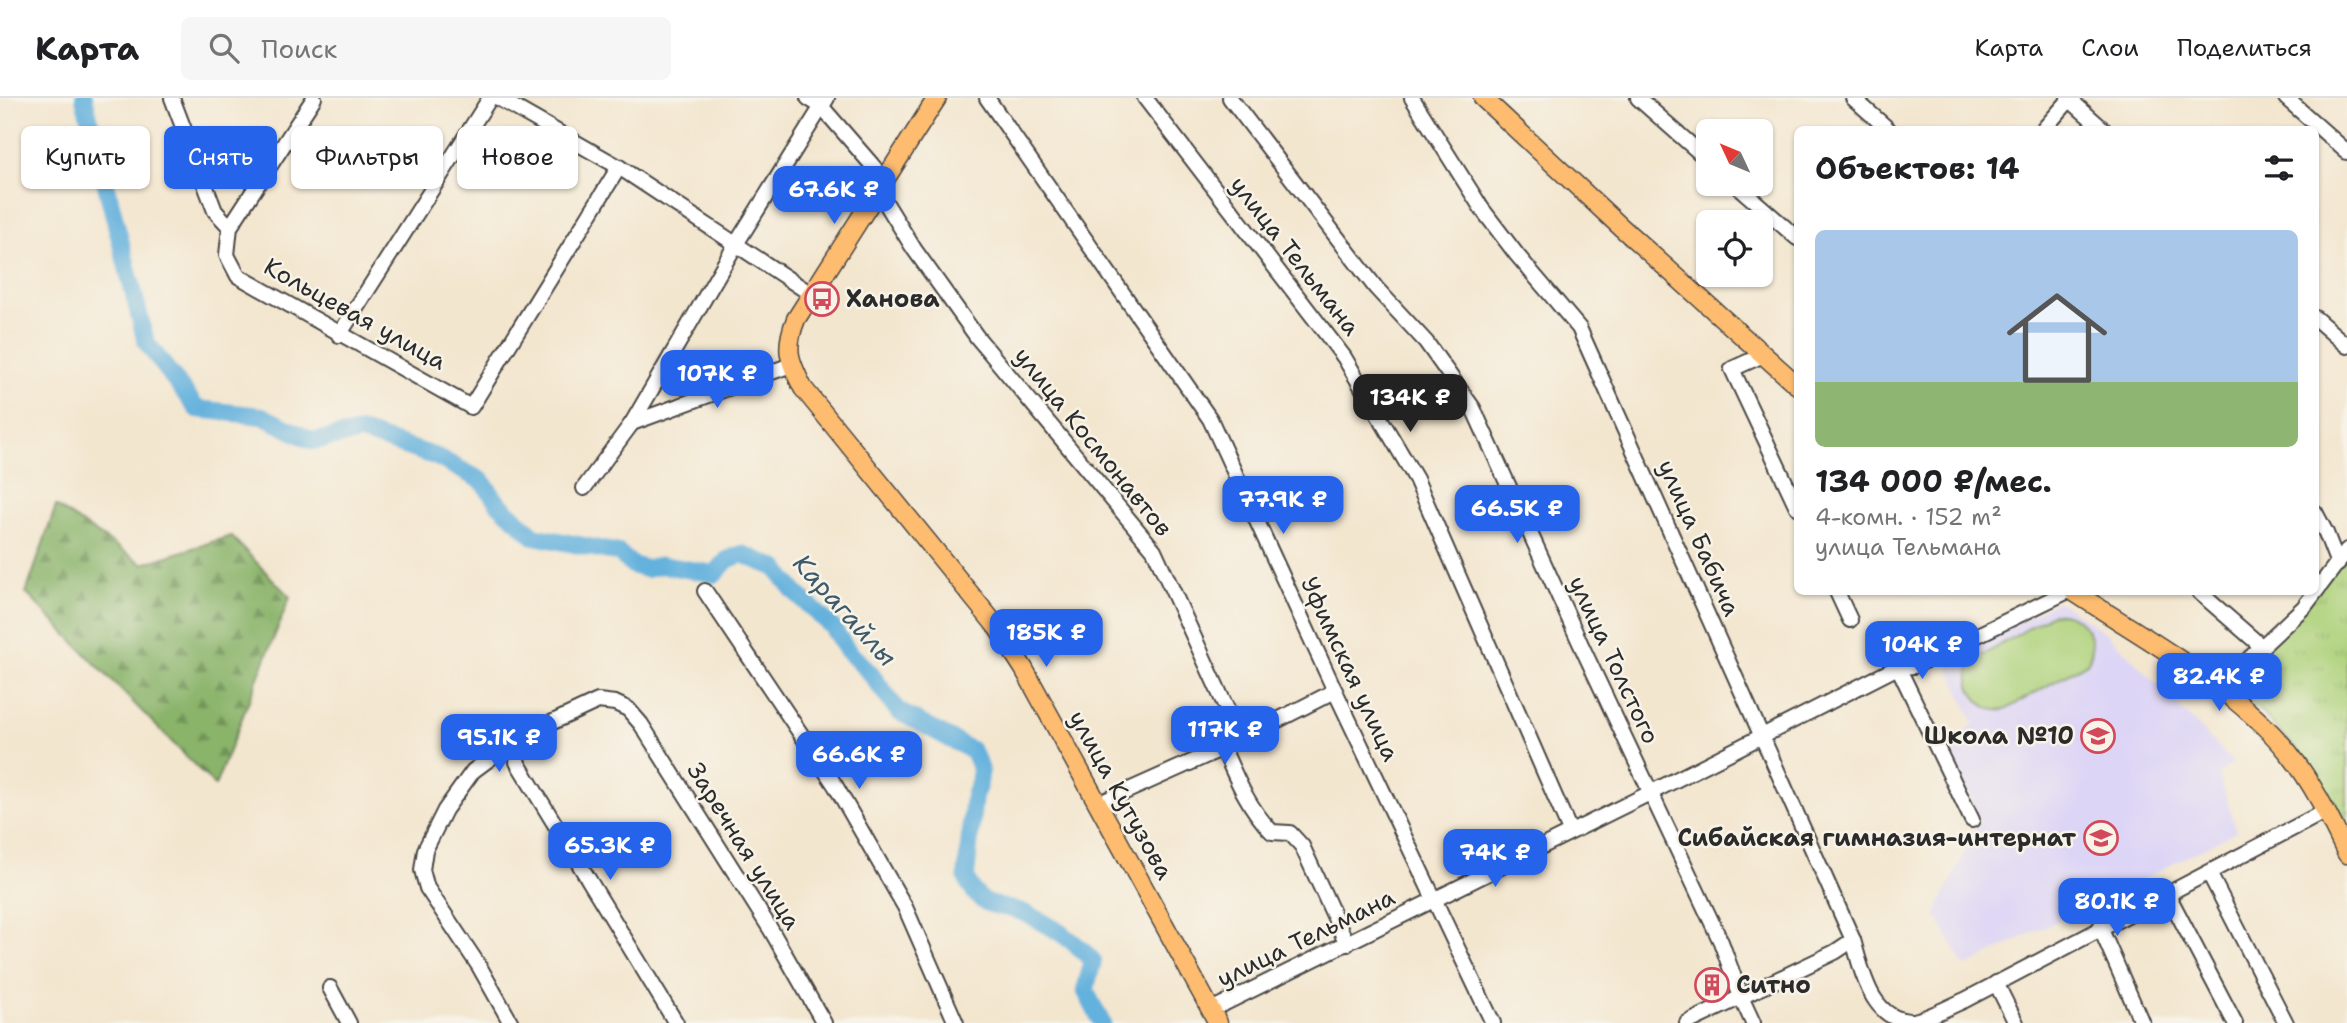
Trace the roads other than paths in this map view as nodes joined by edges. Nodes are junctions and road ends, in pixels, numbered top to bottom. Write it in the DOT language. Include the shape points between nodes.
graph roads {
  1 [pos="172,98"];
  2 [pos="314,98"];
  3 [pos="490,98"];
  4 [pos="498,98"];
  5 [pos="808,98"];
  6 [pos="937,98"];
  7 [pos="988,98"];
  8 [pos="1145,98"];
  9 [pos="1230,98"];
  10 [pos="1412,98"];
  11 [pos="1485,98"];
  12 [pos="1638,98"];
  13 [pos="1853,98"];
  14 [pos="2070,98"];
  15 [pos="2286,98"];
  16 [pos="824,102"];
  17 [pos="1884,126"];
  18 [pos="2046,126"];
  19 [pos="2101,126"];
  20 [pos="2318,126"];
  21 [pos="2319,127"];
  22 [pos="1696,149"];
  23 [pos="2347,152"];
  24 [pos="619,167"];
  25 [pos="882,187"];
  26 [pos="1749,196"];
  27 [pos="230,227"];
  28 [pos="1794,235"];
  29 [pos="736,244"];
  30 [pos="811,295"];
  31 [pos="2319,322"];
  32 [pos="339,335"];
  33 [pos="2347,346"];
  34 [pos="1763,355"];
  35 [pos="791,365"];
  36 [pos="1794,382"];
  37 [pos="632,423"];
  38 [pos="1793,487"];
  39 [pos="584,488"];
  40 [pos="2319,520"];
  41 [pos="2347,550"];
  42 [pos="2338,564"];
  43 [pos="2319,588"];
  44 [pos="705,591"];
  45 [pos="1838,595"];
  46 [pos="2060,595"];
  47 [pos="2079,595"];
  48 [pos="2202,595"];
  49 [pos="2313,595"];
  50 [pos="1850,620"];
  51 [pos="2261,646"];
  52 [pos="1898,667"];
  53 [pos="2219,687"];
  54 [pos="1335,691"];
  55 [pos="1761,735"];
  56 [pos="1241,740"];
  57 [pos="519,747"];
  58 [pos="1223,748"];
  59 [pos="1650,793"];
  60 [pos="1098,804"];
  61 [pos="2326,811"];
  62 [pos="1972,820"];
  63 [pos="1570,831"];
  64 [pos="2347,854"];
  65 [pos="2209,873"];
  66 [pos="2166,893"];
  67 [pos="1433,901"];
  68 [pos="2100,927"];
  69 [pos="1853,940"];
  70 [pos="1347,944"];
  71 [pos="1996,983"];
  72 [pos="330,988"];
  73 [pos="1741,997"];
  74 [pos="1214,1016"];
  75 [pos="1896,1022"];
  76 [pos="349,1023"];
  77 [pos="511,1023"];
  78 [pos="676,1023"];
  79 [pos="824,1023"];
  80 [pos="956,1023"];
  81 [pos="1493,1023"];
  82 [pos="1687,1023"];
  83 [pos="1753,1023"];
  84 [pos="2016,1023"];
  85 [pos="2142,1023"];
  86 [pos="2235,1023"];
  87 [pos="2286,1023"];
  1 -- 27 [label="street" via="215,211"];
  2 -- 27 [label="street"];
  3 -- 32 [label="street"];
  4 -- 24 [label="street"];
  5 -- 16 [label="street, улица Космонавтов"];
  6 -- 25 [label="main road"];
  7 -- 54 [label="street, Уфимская улица" via="1210,419"];
  8 -- 63 [label="street, улица Тельмана" via="1344,357 1394,441 1416,479"];
  9 -- 59 [label="street, улица Толстого" via="1376,288 1426,342 1473,408"];
  10 -- 55 [label="street, улица Бабича" via="1482,209 1578,328"];
  11 -- 34 [label="main road"];
  12 -- 22 [label="street"];
  13 -- 17 [label="street"];
  14 -- 18 [label="street"];
  14 -- 19 [label="street"];
  15 -- 20 [label="street"];
  16 -- 25 [label="street, улица Космонавтов"];
  16 -- 29 [label="street"];
  21 -- 23 [label="street"];
  24 -- 29 [label="street"];
  24 -- 32 [label="street, Кольцевая улица" via="471,407"];
  25 -- 30 [label="main road"];
  25 -- 56 [label="street, улица Космонавтов" via="914,249 977,337 1154,550"];
  26 -- 28 [label="street"];
  27 -- 32 [label="street, Кольцевая улица" via="227,255 238,276"];
  29 -- 30 [label="street"];
  29 -- 37 [label="street"];
  30 -- 35 [label="main road" via="790,334"];
  31 -- 33 [label="street"];
  34 -- 36 [label="main road"];
  34 -- 38 [label="street" via="1732,369"];
  35 -- 37 [label="street"];
  35 -- 60 [label="main road, улица Кутузова" via="803,388 997,627"];
  37 -- 39 [label="street"];
  40 -- 42 [label="street"];
  41 -- 42 [label="street"];
  42 -- 43 [label="street"];
  44 -- 80 [label="street" via="835,785 905,907"];
  45 -- 50 [label="street"];
  46 -- 52 [label="street, улица Тельмана" via="1914,666"];
  47 -- 53 [label="main road"];
  48 -- 51 [label="street"];
  49 -- 51 [label="street"];
  51 -- 53 [label="street"];
  52 -- 55 [label="street, улица Тельмана"];
  52 -- 62 [label="street"];
  53 -- 61 [label="main road" via="2287,752"];
  54 -- 56 [label="street"];
  54 -- 67 [label="street, Уфимская улица"];
  55 -- 59 [label="street, улица Тельмана"];
  55 -- 69 [label="street, улица Бабича"];
  56 -- 58 [label="street"];
  57 -- 77 [label="street" via="500,751 473,771 444,810 425,850 422,870 427,888"];
  57 -- 78 [label="street" via="517,762"];
  57 -- 79 [label="street, Заречная улица" via="540,728 598,701 628,709 771,930"];
  58 -- 60 [label="street"];
  58 -- 70 [label="street" via="1262,822 1272,832 1290,833 1302,846"];
  59 -- 63 [label="street, улица Тельмана"];
  59 -- 73 [label="street, улица Толстого" via="1721,943"];
  60 -- 74 [label="main road, улица Кутузова"];
  61 -- 64 [label="main road"];
  61 -- 65 [label="street"];
  63 -- 67 [label="street, улица Тельмана"];
  65 -- 66 [label="street"];
  65 -- 87 [label="street"];
  66 -- 68 [label="street"];
  66 -- 86 [label="street"];
  67 -- 70 [label="street, улица Тельмана"];
  67 -- 81 [label="street, Уфимская улица"];
  68 -- 71 [label="street"];
  68 -- 85 [label="street"];
  69 -- 73 [label="street"];
  69 -- 75 [label="street, улица Бабича" via="1867,989 1879,1010"];
  70 -- 74 [label="street, улица Тельмана"];
  71 -- 75 [label="street" via="1914,1021"];
  71 -- 84 [label="street"];
  72 -- 76 [label="street"];
  73 -- 82 [label="street"];
  73 -- 83 [label="street, улица Толстого"];
}
